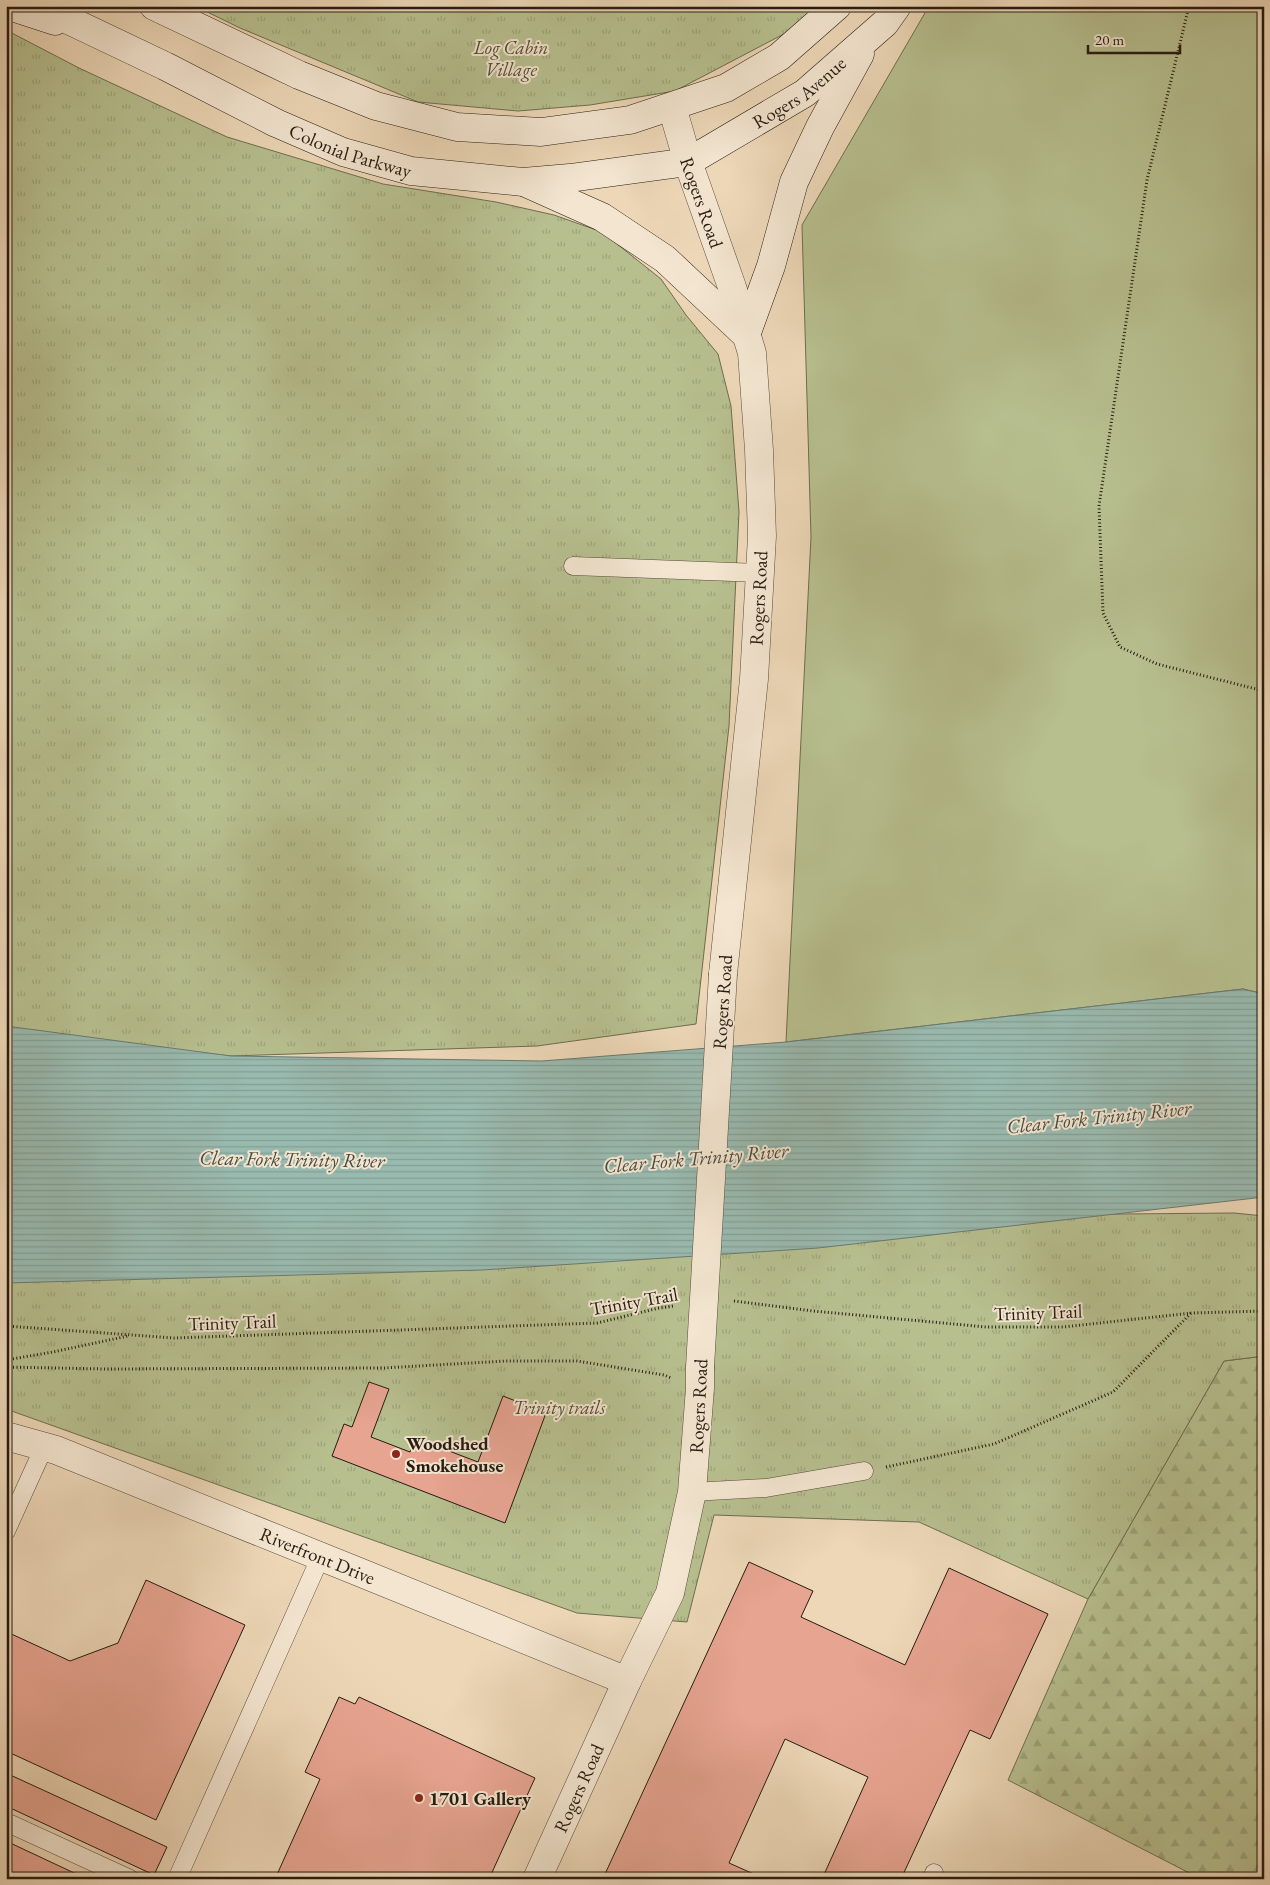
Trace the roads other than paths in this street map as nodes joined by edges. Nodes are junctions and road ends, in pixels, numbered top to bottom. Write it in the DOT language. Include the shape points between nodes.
graph roads {
  1 [pos="9,6"];
  2 [pos="39,6"];
  3 [pos="154,6"];
  4 [pos="837,6"];
  5 [pos="897,6"];
  6 [pos="98,35"];
  7 [pos="869,37"];
  8 [pos="672,107"];
  9 [pos="688,162"];
  10 [pos="523,182"];
  11 [pos="746,335"];
  12 [pos="573,566"];
  13 [pos="760,573"];
  14 [pos="6,1436"];
  15 [pos="44,1447"];
  16 [pos="864,1471"];
  17 [pos="692,1492"];
  18 [pos="6,1531"];
  19 [pos="321,1556"];
  20 [pos="627,1681"];
  21 [pos="6,1822"];
  22 [pos="544,1876"];
  23 [pos="130,1879"];
  24 [pos="178,1879"];
  1 -- 6 [label="street"];
  2 -- 6 [label="street, Colonial Parkway"];
  3 -- 8 [label="street" via="300,75 376,106 457,127 542,132 630,120"];
  4 -- 8 [label="street, Rogers Avenue" via="780,57 726,88"];
  5 -- 7 [label="street, Rogers Avenue"];
  6 -- 10 [label="street, Colonial Parkway" via="342,152 411,171"];
  7 -- 9 [label="street, Rogers Avenue" via="805,93"];
  7 -- 11 [label="street" via="794,182 771,266"];
  8 -- 9 [label="street, Rogers Road"];
  9 -- 10 [label="street, Colonial Parkway"];
  9 -- 11 [label="street, Rogers Road"];
  10 -- 11 [label="street" via="602,217 666,259"];
  11 -- 13 [label="street, Rogers Road" via="752,353 759,450"];
  12 -- 13 [label="lane"];
  13 -- 17 [label="street, Rogers Road, bridge" via="754,679 723,974"];
  14 -- 15 [label="street, Riverfront Drive"];
  15 -- 18 [label="lane"];
  15 -- 19 [label="street, Riverfront Drive"];
  16 -- 17 [label="lane" via="766,1488"];
  17 -- 20 [label="street, Rogers Road" via="670,1593"];
  19 -- 20 [label="street, Riverfront Drive"];
  19 -- 24 [label="lane"];
  20 -- 22 [label="street, Rogers Road"];
  21 -- 23 [label="lane"];
}
